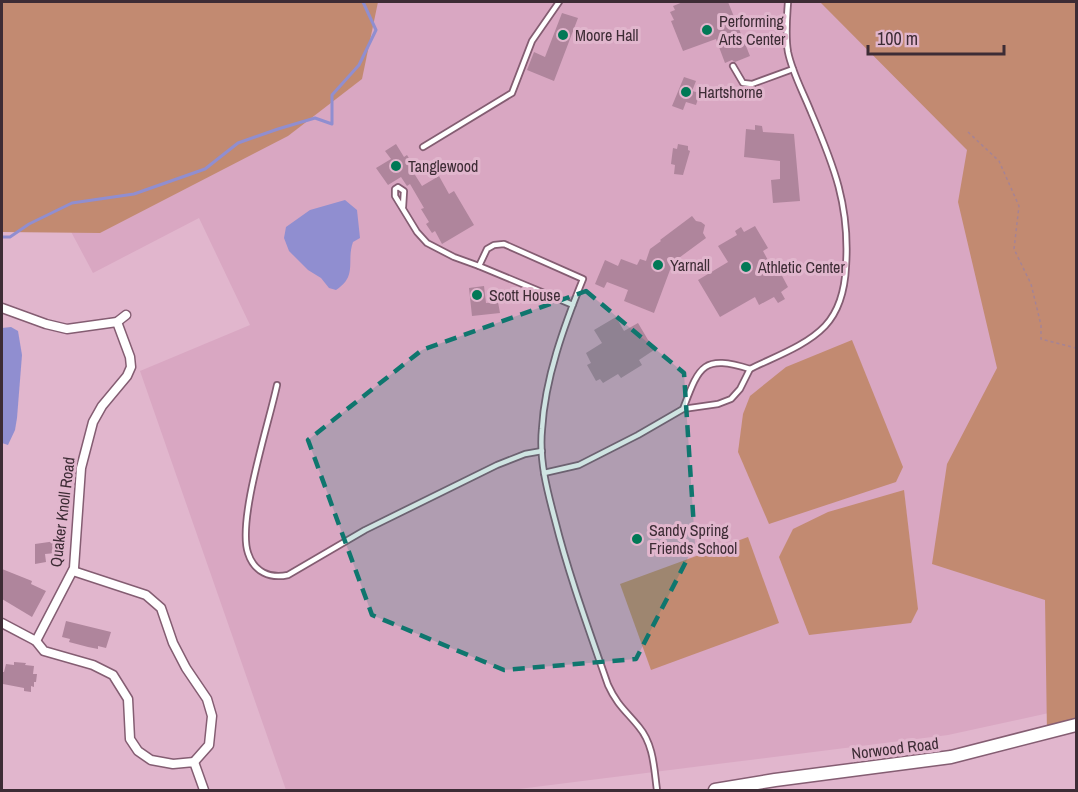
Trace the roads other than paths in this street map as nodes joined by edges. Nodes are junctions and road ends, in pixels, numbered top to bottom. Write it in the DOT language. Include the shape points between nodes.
graph roads {
  1 [pos="559,2"];
  2 [pos="788,2"];
  3 [pos="733,66"];
  4 [pos="793,69"];
  5 [pos="423,147"];
  6 [pos="403,207"];
  7 [pos="479,266"];
  8 [pos="573,305"];
  9 [pos="2,308"];
  10 [pos="126,315"];
  11 [pos="117,322"];
  12 [pos="750,369"];
  13 [pos="277,386"];
  14 [pos="683,409"];
  15 [pos="542,451"];
  16 [pos="544,473"];
  17 [pos="73,571"];
  18 [pos="2,623"];
  19 [pos="36,641"];
  20 [pos="1077,725"];
  21 [pos="194,762"];
  22 [pos="204,790"];
  23 [pos="657,790"];
  24 [pos="715,790"];
  1 -- 5 [label="lane" via="532,41 512,93"];
  2 -- 4 [label="lane" via="786,36"];
  3 -- 4 [label="lane" via="743,83 752,84"];
  4 -- 12 [label="lane" via="833,162 842,194 846,280 842,297 826,325 809,339"];
  6 -- 7 [label="lane" via="427,243"];
  7 -- 8 [label="lane"];
  7 -- 8 [label="lane" via="487,249 504,244 583,279"];
  8 -- 15 [label="lane" via="546,400"];
  9 -- 11 [label="street" via="67,329"];
  10 -- 11 [label="street"];
  11 -- 17 [label="street, Quaker Knoll Road" via="131,367 102,406 88,439 81,468"];
  12 -- 14 [label="lane" via="731,399"];
  12 -- 14 [label="lane" via="731,363 713,363 703,368 695,376"];
  13 -- 15 [label="lane" via="248,509 246,539 255,567 277,578 496,465"];
  14 -- 16 [label="lane" via="579,465"];
  15 -- 16 [label="lane"];
  16 -- 23 [label="lane" via="566,561 608,685 647,740"];
  17 -- 19 [label="street, Quaker Knoll Road"];
  17 -- 21 [label="street" via="146,595 161,608 173,643 207,699 212,716 210,745"];
  18 -- 19 [label="street"];
  19 -- 21 [label="street" via="44,651 113,675 128,699 130,739 138,751 151,760"];
  20 -- 24 [label="main road, Norwood Road" via="951,757"];
  21 -- 22 [label="street"];
}
